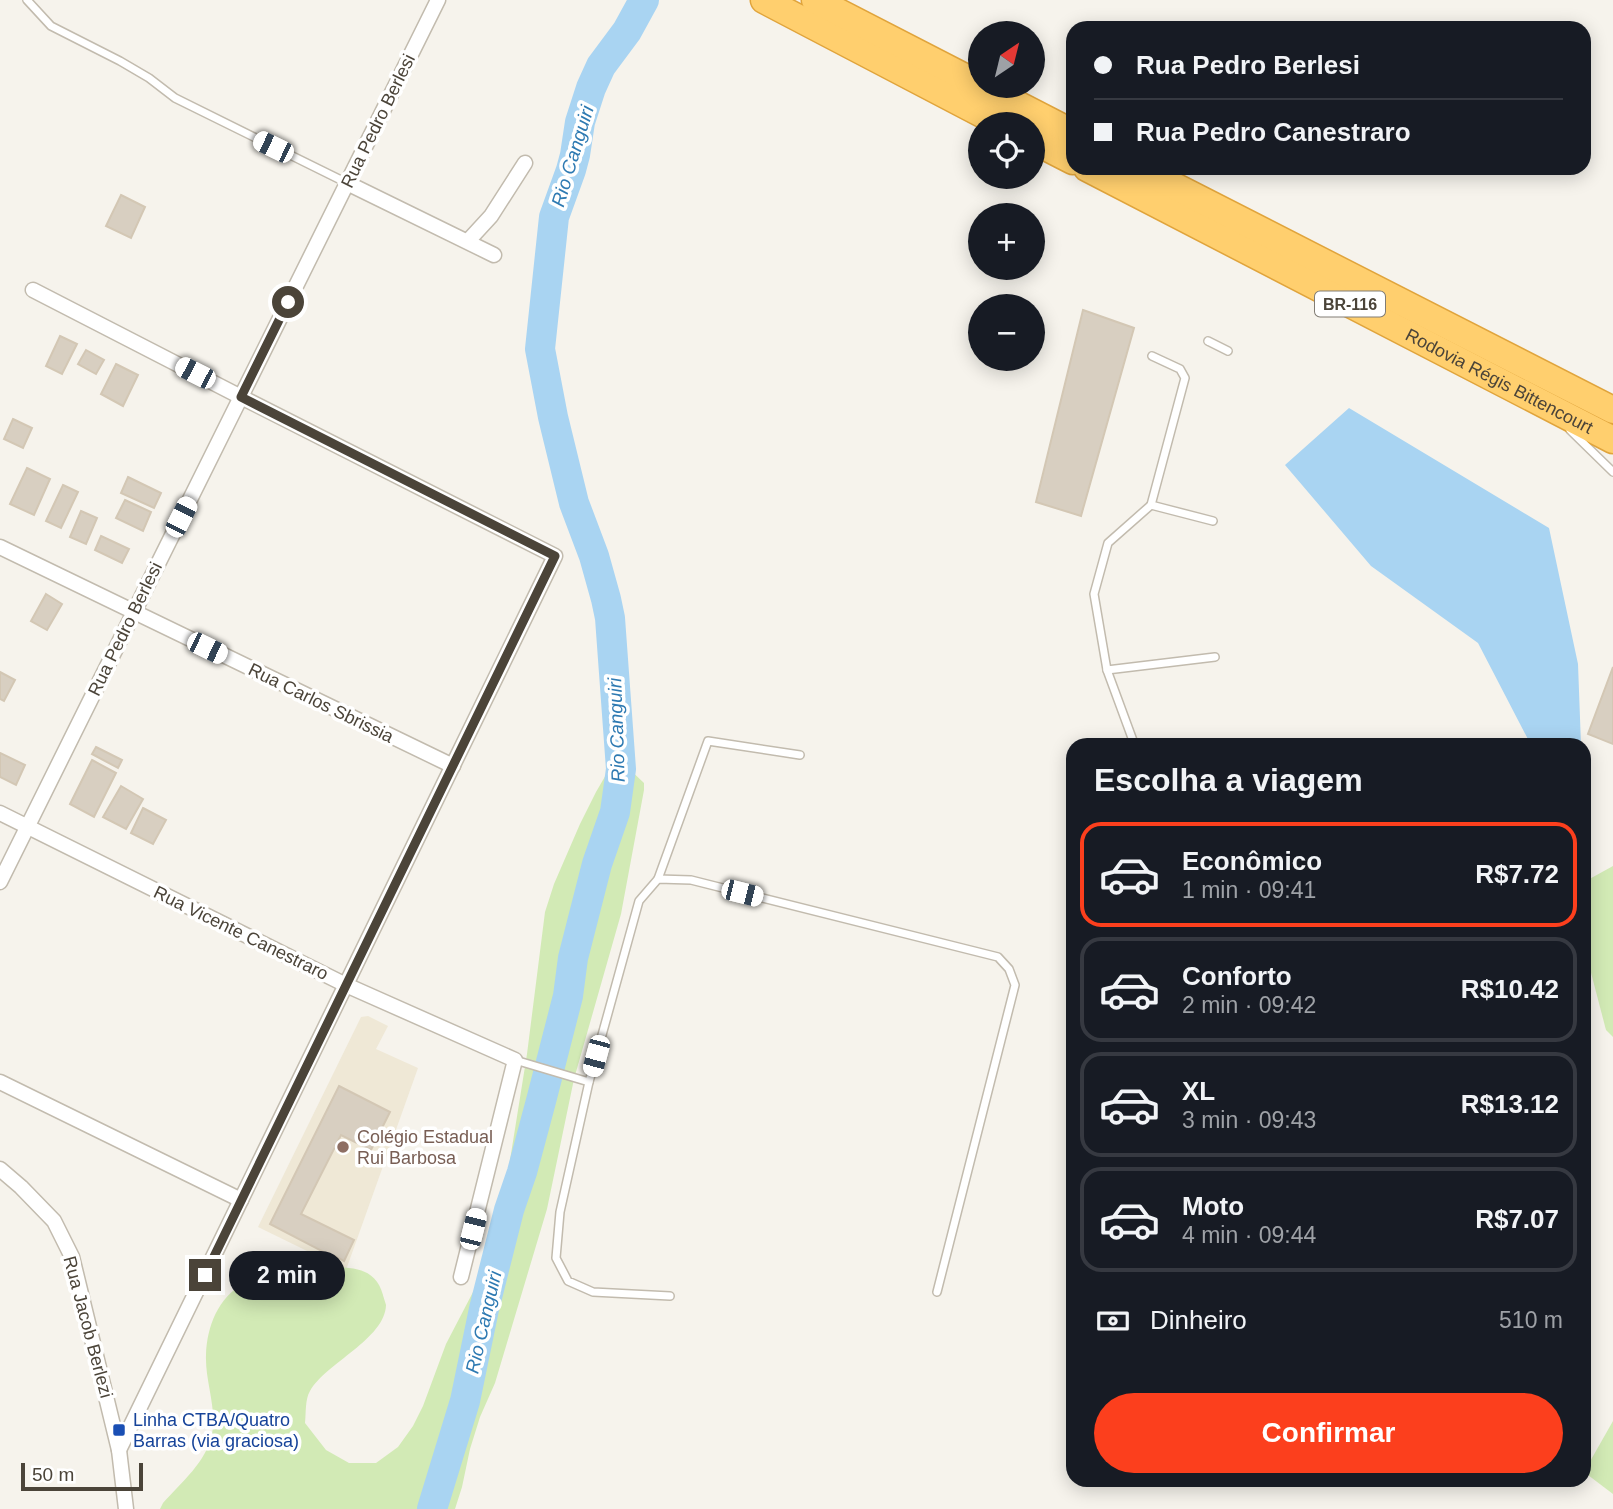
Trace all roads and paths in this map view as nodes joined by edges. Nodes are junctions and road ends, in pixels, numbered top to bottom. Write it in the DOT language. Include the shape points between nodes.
graph roads {
  1 [pos="27,0"];
  2 [pos="438,0"];
  3 [pos="764,0"];
  4 [pos="816,0"];
  5 [pos="968,78"];
  6 [pos="1006,98"];
  7 [pos="978,112"];
  8 [pos="1066,129"];
  9 [pos="1045,147"];
  10 [pos="1066,157"];
  11 [pos="525,163"];
  12 [pos="1101,175"];
  13 [pos="1153,175"];
  14 [pos="347,183"];
  15 [pos="468,241"];
  16 [pos="494,255"];
  17 [pos="33,290"];
  18 [pos="1208,341"];
  19 [pos="1228,351"];
  20 [pos="1152,356"];
  21 [pos="241,397"];
  22 [pos="1535,400"];
  23 [pos="1613,411"];
  24 [pos="1613,440"];
  25 [pos="1613,472"];
  26 [pos="1151,505"];
  27 [pos="1213,521"];
  28 [pos="0,547"];
  29 [pos="134,613"];
  30 [pos="1215,657"];
  31 [pos="1107,670"];
  32 [pos="1132,738"];
  33 [pos="800,755"];
  34 [pos="453,766"];
  35 [pos="0,813"];
  36 [pos="27,827"];
  37 [pos="658,879"];
  38 [pos="0,882"];
  39 [pos="346,985"];
  40 [pos="520,1061"];
  41 [pos="0,1082"];
  42 [pos="589,1082"];
  43 [pos="0,1169"];
  44 [pos="241,1200"];
  45 [pos="461,1277"];
  46 [pos="937,1292"];
  47 [pos="670,1296"];
  48 [pos="119,1450"];
  49 [pos="126,1509"];
  1 -- 14 [label="lane" via="51,26 120,61 175,98"];
  2 -- 14 [label="street, Rua Pedro Berlesi"];
  3 -- 7 [label="highway"];
  4 -- 5 [label="highway"];
  6 -- 8 [label="highway"];
  9 -- 10 [label="highway"];
  11 -- 15 [label="street" via="491,216"];
  12 -- 22 [label="highway, Rodovia Régis Bittencourt / BR-116"];
  13 -- 23 [label="highway, Rodovia Régis Bittencourt / BR-116"];
  14 -- 15 [label="street"];
  14 -- 21 [label="street, Rua Pedro Berlesi"];
  15 -- 16 [label="street"];
  17 -- 21 [label="street"];
  18 -- 19 [label="lane"];
  20 -- 26 [label="lane" via="1180,369 1185,378"];
  21 -- 29 [label="street, Rua Pedro Berlesi"];
  21 -- 34 [label="street" via="555,556"];
  22 -- 24 [label="highway, Rodovia Régis Bittencourt / BR-116"];
  22 -- 25 [label="lane"];
  26 -- 27 [label="lane"];
  26 -- 31 [label="lane" via="1108,543 1094,594"];
  28 -- 29 [label="street, Rua Carlos Sbrissia"];
  29 -- 34 [label="street, Rua Carlos Sbrissia"];
  29 -- 36 [label="street, Rua Pedro Berlesi"];
  30 -- 31 [label="lane"];
  31 -- 32 [label="lane"];
  33 -- 37 [label="lane" via="708,741"];
  34 -- 39 [label="street"];
  35 -- 36 [label="street, Rua Vicente Canestraro"];
  36 -- 38 [label="street, Rua Pedro Berlesi"];
  36 -- 39 [label="street, Rua Vicente Canestraro"];
  37 -- 42 [label="lane" via="639,901"];
  37 -- 46 [label="lane" via="691,880 998,957 1009,969 1015,985"];
  39 -- 40 [label="street, Rua Vicente Canestraro"];
  39 -- 44 [label="street"];
  40 -- 42 [label="lane"];
  40 -- 45 [label="street"];
  41 -- 44 [label="street"];
  42 -- 47 [label="lane" via="560,1212 556,1258 568,1281 593,1292"];
  43 -- 48 [label="street, Rua Jacob Berlezi" via="54,1221 72,1257"];
  44 -- 48 [label="street"];
  48 -- 49 [label="street, Rua Jacob Berlezi"];
}
